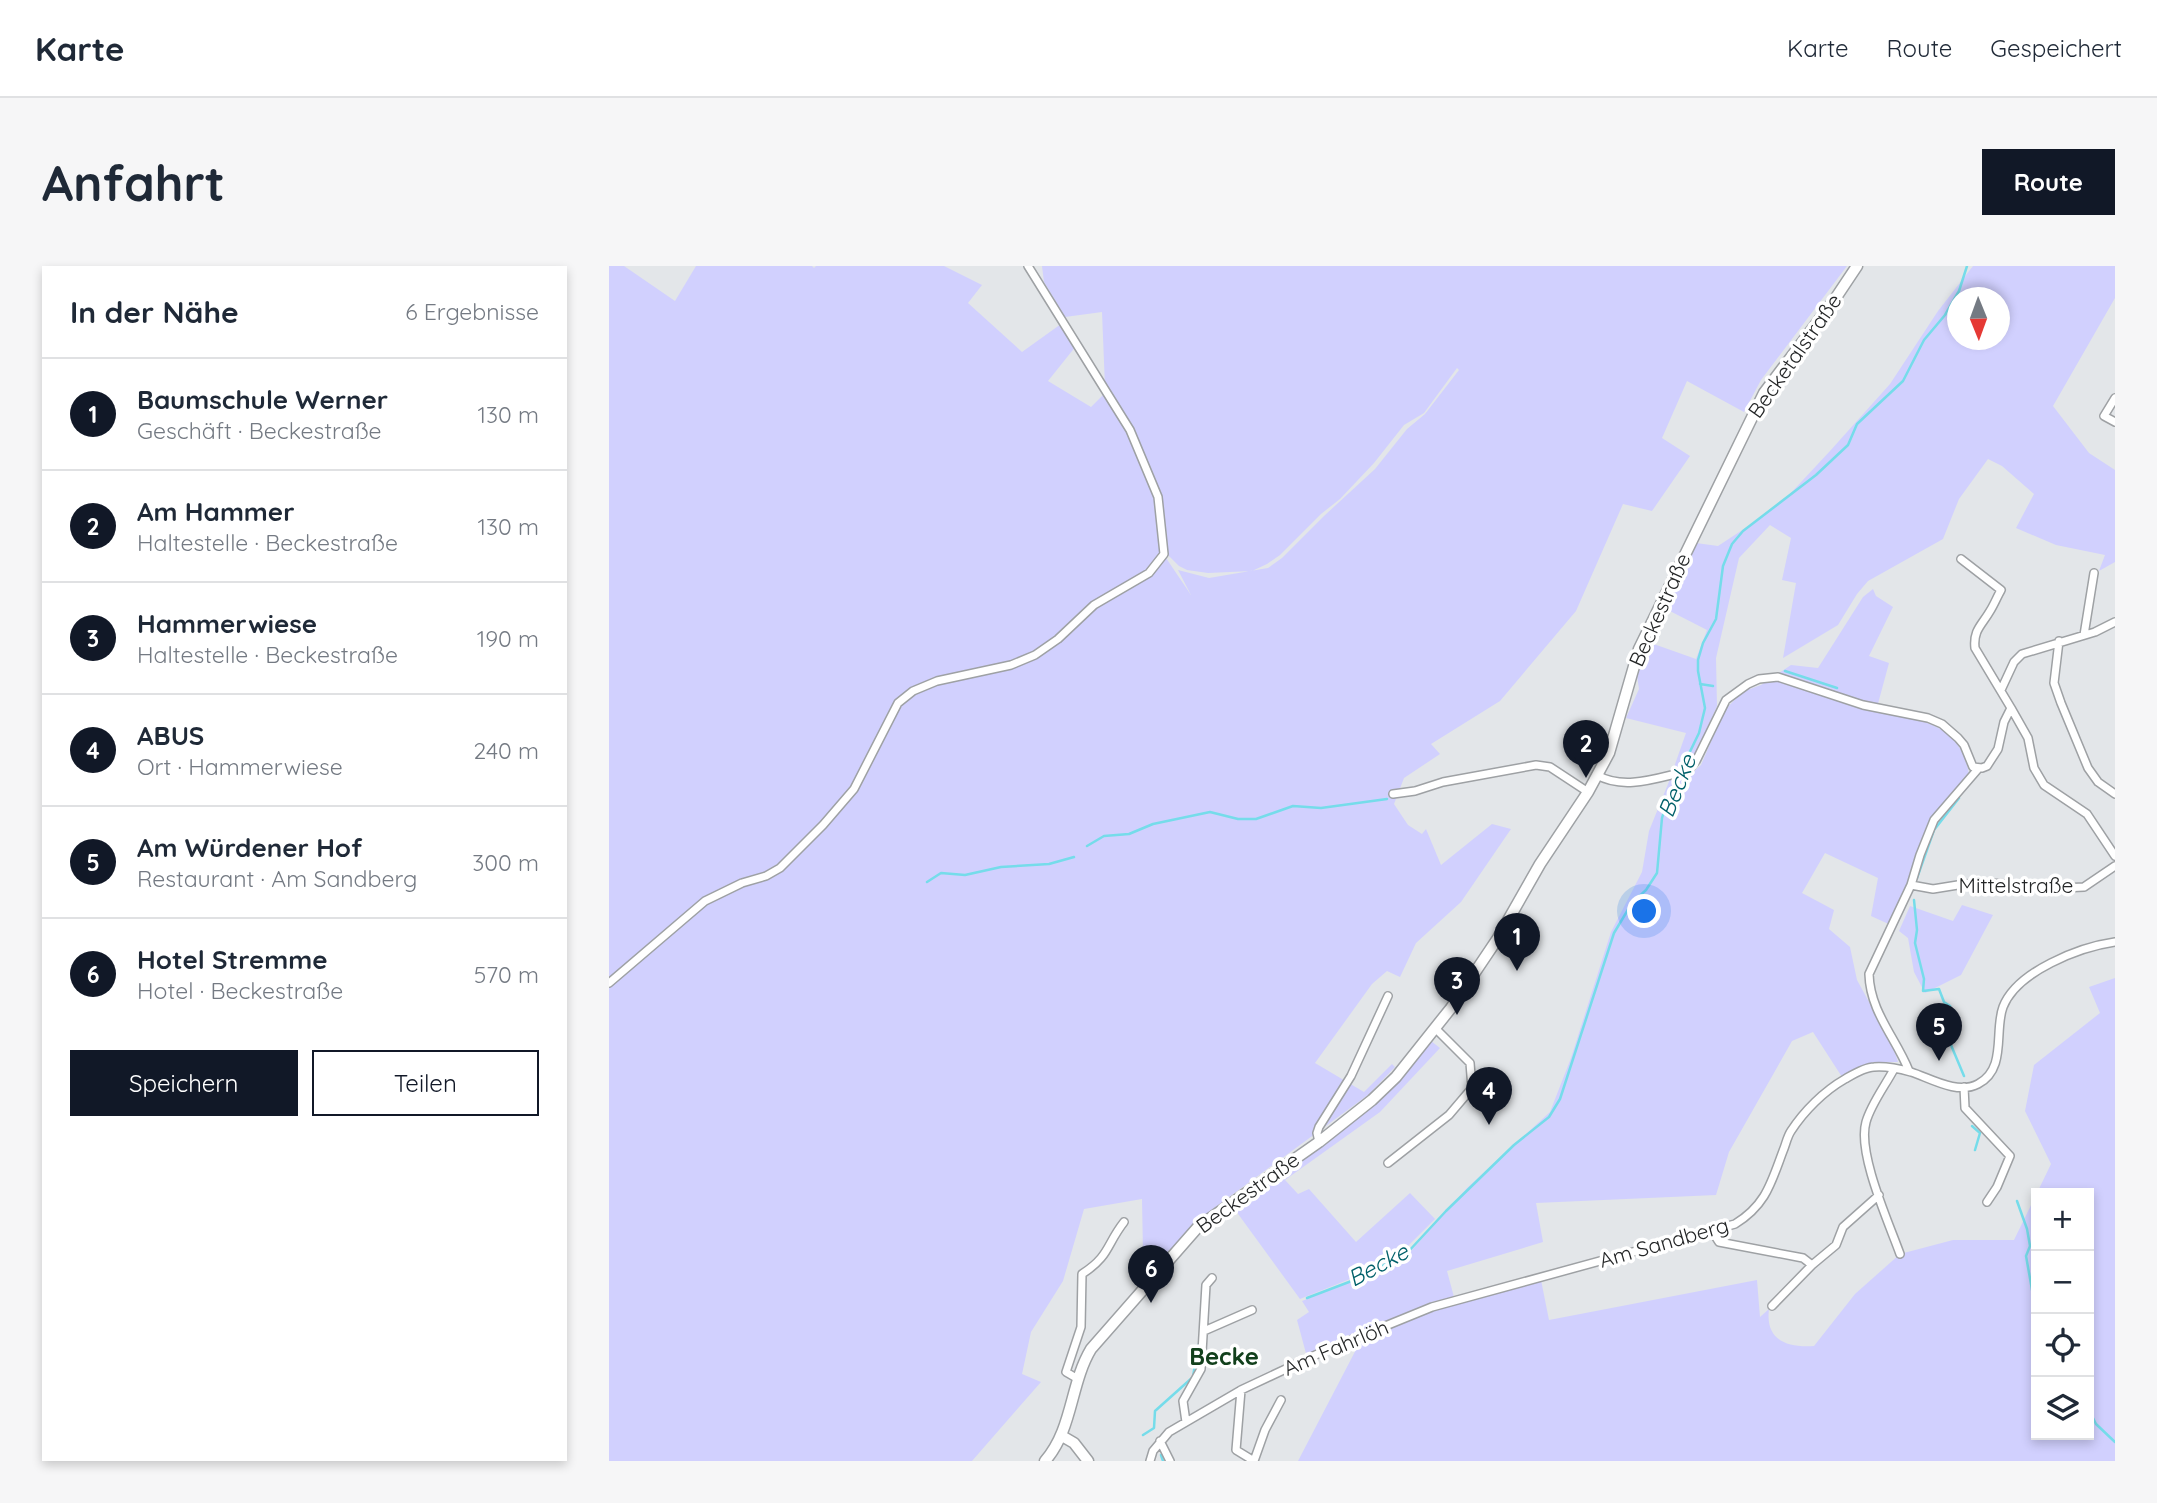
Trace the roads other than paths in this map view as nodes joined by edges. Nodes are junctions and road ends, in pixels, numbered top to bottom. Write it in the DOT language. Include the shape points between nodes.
graph roads {
  1 [pos="1028,266"];
  2 [pos="1857,266"];
  3 [pos="2115,398"];
  4 [pos="2115,422"];
  5 [pos="1735,448"];
  6 [pos="1961,559"];
  7 [pos="2094,573"];
  8 [pos="2115,622"];
  9 [pos="2084,635"];
  10 [pos="2059,641"];
  11 [pos="2001,690"];
  12 [pos="2011,708"];
  13 [pos="1978,769"];
  14 [pos="1597,775"];
  15 [pos="1588,792"];
  16 [pos="1393,794"];
  17 [pos="2115,794"];
  18 [pos="2115,856"];
  19 [pos="2115,866"];
  20 [pos="1911,886"];
  21 [pos="2115,942"];
  22 [pos="609,983"];
  23 [pos="1388,996"];
  24 [pos="1435,1028"];
  25 [pos="1894,1069"];
  26 [pos="1909,1071"];
  27 [pos="1964,1087"];
  28 [pos="1319,1142"];
  29 [pos="1388,1163"];
  30 [pos="1879,1195"];
  31 [pos="1987,1202"];
  32 [pos="1124,1222"];
  33 [pos="1712,1231"];
  34 [pos="1900,1254"];
  35 [pos="1812,1265"];
  36 [pos="1212,1278"];
  37 [pos="1772,1306"];
  38 [pos="1432,1307"];
  39 [pos="1252,1310"];
  40 [pos="1203,1331"];
  41 [pos="1078,1379"];
  42 [pos="1241,1390"];
  43 [pos="1281,1400"];
  44 [pos="1186,1422"];
  45 [pos="1062,1436"];
  46 [pos="1160,1441"];
  47 [pos="1045,1461"];
  48 [pos="1088,1461"];
  49 [pos="1150,1461"];
  50 [pos="1170,1461"];
  51 [pos="1254,1461"];
  1 -- 22 [label="street" via="1130,430 1158,497 1164,554 1149,573 1094,605 1035,655 913,691 898,703 854,789 780,868 705,901"];
  2 -- 5 [label="main road, Becketalstraße" via="1764,393"];
  3 -- 4 [label="street" via="2104,416"];
  5 -- 14 [label="main road, Beckestraße" via="1639,649 1609,753"];
  6 -- 11 [label="street" via="2001,590 1974,637 1975,648"];
  7 -- 9 [label="street"];
  8 -- 9 [label="street"];
  9 -- 10 [label="street"];
  10 -- 11 [label="street" via="2022,654"];
  10 -- 17 [label="street" via="2054,683 2061,703 2088,768"];
  11 -- 12 [label="street"];
  12 -- 13 [label="street" via="1998,749 1987,766"];
  12 -- 18 [label="street" via="2028,738 2033,768 2044,785 2087,814"];
  13 -- 14 [label="street" via="1964,745 1942,724 1776,677 1748,684 1726,700 1696,761 1685,772 1626,782"];
  13 -- 20 [label="street" via="1934,820"];
  14 -- 15 [label="main road, Beckestraße"];
  15 -- 16 [label="street" via="1551,767 1536,765"];
  15 -- 24 [label="main road, Beckestraße" via="1498,938"];
  19 -- 20 [label="street, Mittelstraße" via="2084,887"];
  20 -- 26 [label="street" via="1869,974 1878,1015"];
  21 -- 27 [label="street" via="2061,959 2026,977 2002,1010 1995,1067 1978,1084"];
  23 -- 28 [label="street, Beckestraße" via="1351,1076 1319,1127"];
  24 -- 28 [label="main road, Beckestraße" via="1396,1077"];
  24 -- 29 [label="street" via="1470,1063 1472,1088 1449,1115"];
  25 -- 26 [label="street, Am Sandberg"];
  25 -- 30 [label="street" via="1866,1122 1867,1157"];
  25 -- 33 [label="street, Am Sandberg" via="1872,1067 1843,1080 1813,1104 1790,1132 1768,1192 1752,1213"];
  26 -- 27 [label="street, Am Sandberg"];
  27 -- 31 [label="street" via="1965,1108 2010,1156"];
  28 -- 41 [label="main road, Beckestraße" via="1198,1227 1091,1349"];
  30 -- 34 [label="street"];
  30 -- 35 [label="street" via="1843,1227 1836,1245"];
  32 -- 41 [label="street" via="1102,1259 1082,1273 1081,1326 1066,1372"];
  33 -- 35 [label="street" via="1719,1242 1804,1258"];
  33 -- 38 [label="street, Am Sandberg"];
  35 -- 37 [label="street"];
  36 -- 40 [label="street" via="1206,1285"];
  38 -- 42 [label="street, Am Fahrlöh"];
  39 -- 40 [label="street"];
  40 -- 44 [label="street" via="1201,1369 1183,1401"];
  41 -- 45 [label="main road"];
  42 -- 44 [label="street, Am Fahrlöh"];
  42 -- 51 [label="street, Am Fahrlöh" via="1236,1450"];
  43 -- 51 [label="street, Am Fahrlöh"];
  44 -- 46 [label="street, Am Fahrlöh"];
  45 -- 47 [label="main road"];
  45 -- 48 [label="main road"];
  46 -- 49 [label="street, Am Fahrlöh"];
  46 -- 50 [label="street"];
}
